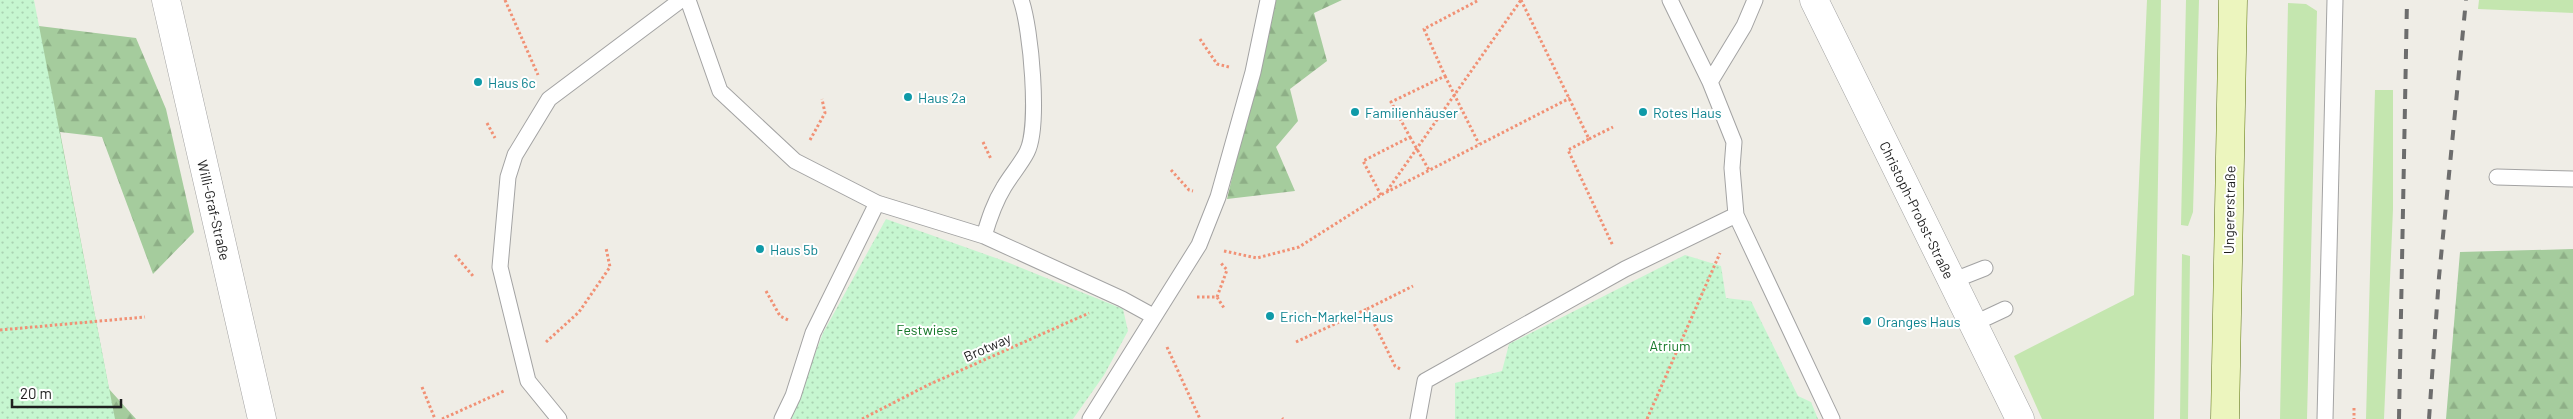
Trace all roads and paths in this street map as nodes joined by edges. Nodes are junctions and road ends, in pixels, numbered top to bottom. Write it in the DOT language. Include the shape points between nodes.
graph roads {
  1 [pos="166,0"];
  2 [pos="505,0"];
  3 [pos="681,0"];
  4 [pos="688,0"];
  5 [pos="1021,0"];
  6 [pos="1268,0"];
  7 [pos="1480,0"];
  8 [pos="1521,0"];
  9 [pos="1670,0"];
  10 [pos="1755,0"];
  11 [pos="1814,0"];
  12 [pos="2233,0"];
  13 [pos="2335,0"];
  14 [pos="1200,39"];
  15 [pos="1253,72"];
  16 [pos="1445,76"];
  17 [pos="1710,82"];
  18 [pos="1454,97"];
  19 [pos="1570,98"];
  20 [pos="549,99"];
  21 [pos="822,99"];
  22 [pos="1613,127"];
  23 [pos="1410,137"];
  24 [pos="1589,139"];
  25 [pos="1479,144"];
  26 [pos="1417,148"];
  27 [pos="795,161"];
  28 [pos="1428,170"];
  29 [pos="2497,177"];
  30 [pos="2573,179"];
  31 [pos="1386,192"];
  32 [pos="1381,195"];
  33 [pos="877,203"];
  34 [pos="1736,215"];
  35 [pos="984,236"];
  36 [pos="1199,245"];
  37 [pos="606,248"];
  38 [pos="1986,268"];
  39 [pos="1625,270"];
  40 [pos="1952,281"];
  41 [pos="1413,286"];
  42 [pos="766,291"];
  43 [pos="1122,299"];
  44 [pos="1367,309"];
  45 [pos="2005,309"];
  46 [pos="1154,316"];
  47 [pos="145,317"];
  48 [pos="1973,324"];
  49 [pos="0,330"];
  50 [pos="813,333"];
  51 [pos="1296,342"];
  52 [pos="523,362"];
  53 [pos="528,381"];
  54 [pos="1425,381"];
  55 [pos="422,387"];
  56 [pos="262,419"];
  57 [pos="435,419"];
  58 [pos="442,419"];
  59 [pos="560,419"];
  60 [pos="782,419"];
  61 [pos="862,419"];
  62 [pos="1090,419"];
  63 [pos="1200,419"];
  64 [pos="1418,419"];
  65 [pos="1647,419"];
  66 [pos="1832,419"];
  67 [pos="2020,419"];
  68 [pos="2225,419"];
  69 [pos="2325,419"];
  1 -- 56 [label="street, Willi-Graf-Straße"];
  2 -- 20 [label="path"];
  3 -- 20 [label="lane"];
  4 -- 27 [label="lane" via="720,91"];
  5 -- 35 [label="lane" via="1031,60 1033,125 1028,151 991,212"];
  6 -- 15 [label="lane"];
  7 -- 16 [label="path" via="1424,29"];
  8 -- 18 [label="path"];
  8 -- 19 [label="path"];
  9 -- 17 [label="lane"];
  10 -- 17 [label="lane" via="1744,26"];
  11 -- 40 [label="street, Christoph-Probst-Straße"];
  12 -- 68 [label="main road, Ungererstraße"];
  13 -- 69 [label="lane"];
  14 -- 15 [label="path" via="1216,64"];
  15 -- 36 [label="lane" via="1218,198"];
  16 -- 18 [label="path"];
  16 -- 23 [label="path" via="1391,102"];
  17 -- 34 [label="lane" via="1734,142 1732,168"];
  18 -- 25 [label="path"];
  18 -- 26 [label="path"];
  19 -- 24 [label="path"];
  19 -- 25 [label="path"];
  20 -- 52 [label="lane" via="515,155 508,177 500,267"];
  21 -- 27 [label="path" via="825,113"];
  22 -- 24 [label="path"];
  23 -- 26 [label="path"];
  23 -- 32 [label="path" via="1363,161"];
  24 -- 39 [label="path" via="1568,150"];
  25 -- 28 [label="path"];
  26 -- 28 [label="path"];
  26 -- 31 [label="path"];
  27 -- 33 [label="lane"];
  28 -- 31 [label="path"];
  29 -- 30 [label="lane"];
  31 -- 32 [label="path"];
  32 -- 36 [label="path" via="1299,247 1257,258"];
  33 -- 35 [label="lane"];
  33 -- 50 [label="lane"];
  34 -- 39 [label="lane"];
  34 -- 65 [label="path"];
  34 -- 66 [label="lane"];
  35 -- 43 [label="lane"];
  36 -- 46 [label="lane"];
  37 -- 52 [label="path" via="610,267 579,312"];
  38 -- 40 [label="lane"];
  39 -- 54 [label="lane"];
  40 -- 48 [label="street, Christoph-Probst-Straße"];
  41 -- 44 [label="path"];
  42 -- 50 [label="path" via="780,316"];
  43 -- 46 [label="lane"];
  43 -- 61 [label="path, Brotway" via="928,385"];
  44 -- 51 [label="path"];
  44 -- 54 [label="path" via="1395,366"];
  45 -- 48 [label="lane"];
  46 -- 62 [label="lane"];
  46 -- 63 [label="path"];
  47 -- 49 [label="path"];
  48 -- 67 [label="street, Christoph-Probst-Straße"];
  50 -- 60 [label="lane" via="793,396"];
  52 -- 53 [label="lane"];
  53 -- 58 [label="path"];
  53 -- 59 [label="lane"];
  54 -- 64 [label="lane"];
  55 -- 57 [label="path"];
}
